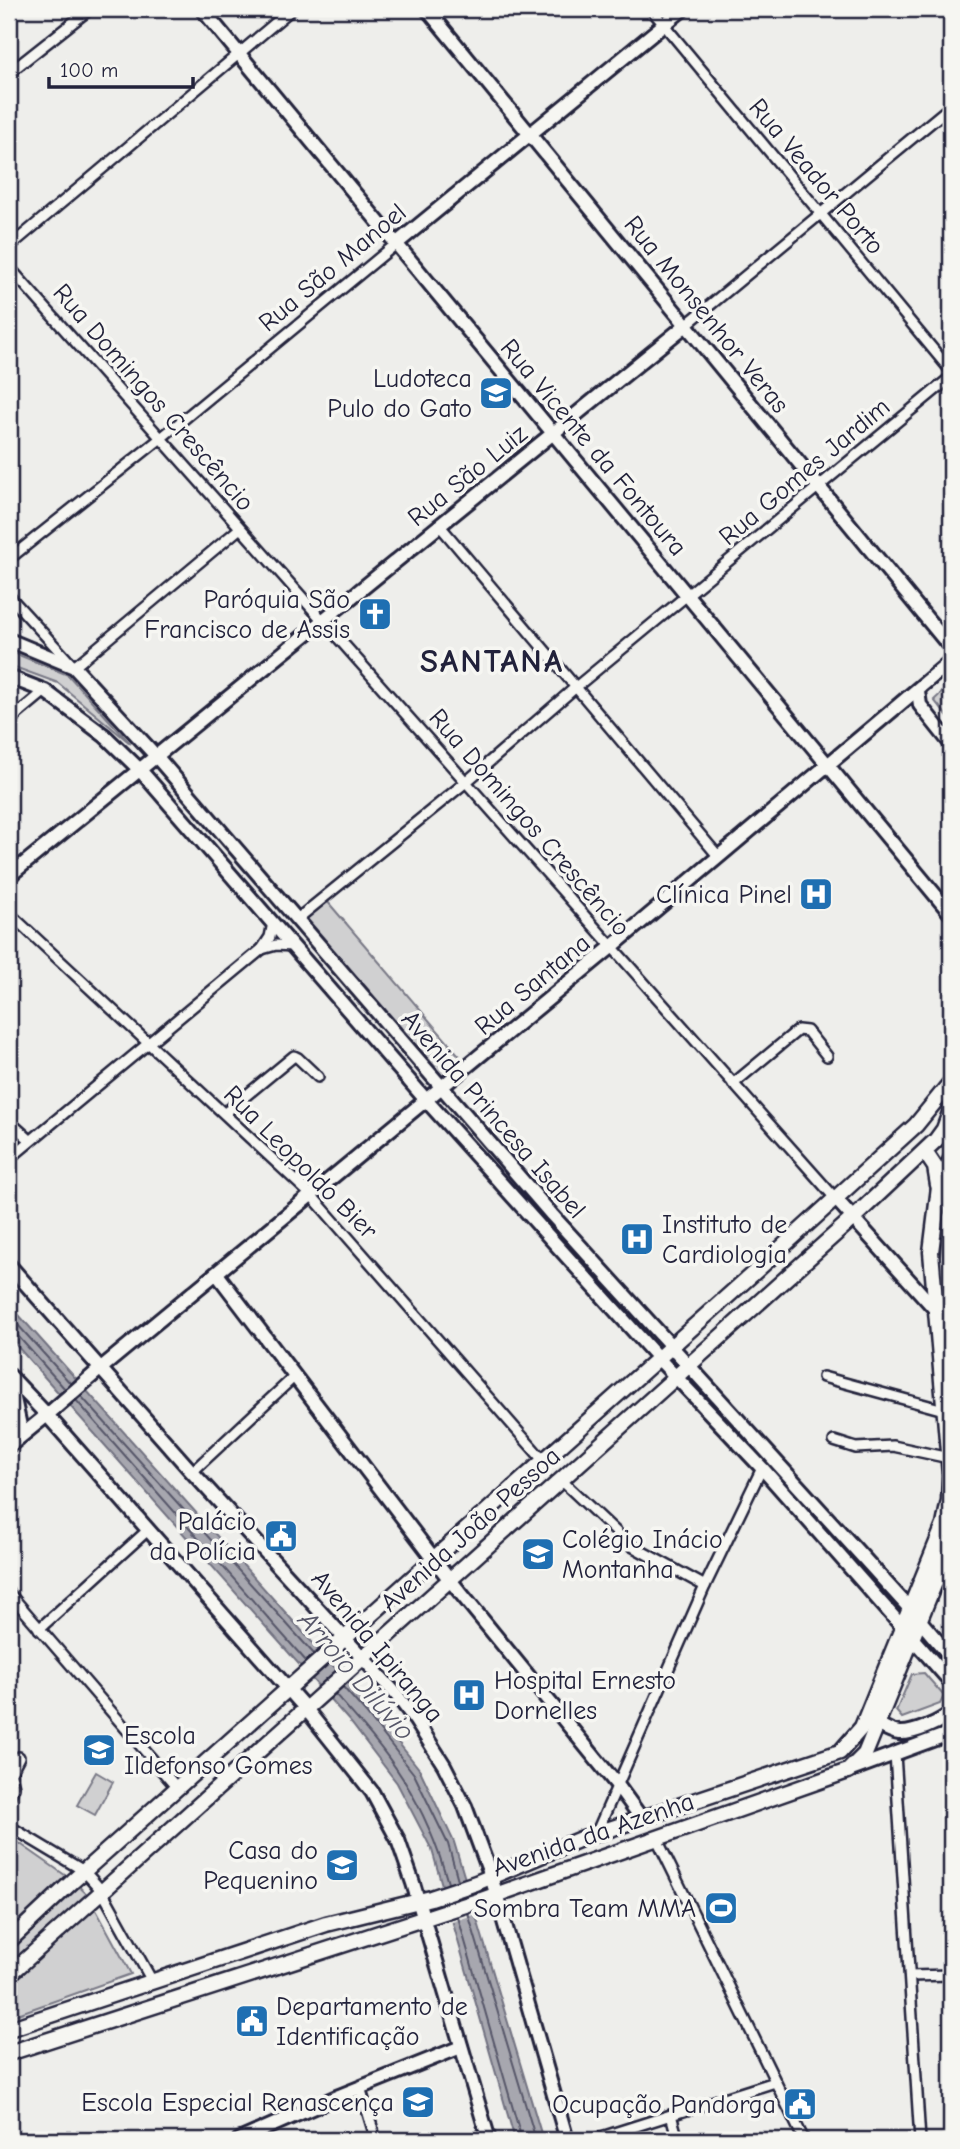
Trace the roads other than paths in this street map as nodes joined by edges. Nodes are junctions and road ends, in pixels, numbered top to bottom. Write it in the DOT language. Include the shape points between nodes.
graph roads {
  1 [pos="90,9"];
  2 [pos="202,9"];
  3 [pos="292,9"];
  4 [pos="427,9"];
  5 [pos="651,9"];
  6 [pos="683,9"];
  7 [pos="664,24"];
  8 [pos="239,53"];
  9 [pos="9,73"];
  10 [pos="951,106"];
  11 [pos="529,134"];
  12 [pos="821,213"];
  13 [pos="396,244"];
  14 [pos="9,247"];
  15 [pos="9,267"];
  16 [pos="686,325"];
  17 [pos="951,371"];
  18 [pos="951,377"];
  19 [pos="554,434"];
  20 [pos="161,438"];
  21 [pos="819,487"];
  22 [pos="440,526"];
  23 [pos="239,529"];
  24 [pos="9,559"];
  25 [pos="9,596"];
  26 [pos="687,596"];
  27 [pos="322,622"];
  28 [pos="9,640"];
  29 [pos="951,648"];
  30 [pos="951,661"];
  31 [pos="74,667"];
  32 [pos="9,677"];
  33 [pos="576,687"];
  34 [pos="45,691"];
  35 [pos="918,691"];
  36 [pos="906,700"];
  37 [pos="920,705"];
  38 [pos="9,721"];
  39 [pos="951,744"];
  40 [pos="156,756"];
  41 [pos="828,765"];
  42 [pos="140,770"];
  43 [pos="466,782"];
  44 [pos="719,857"];
  45 [pos="9,876"];
  46 [pos="9,913"];
  47 [pos="951,914"];
  48 [pos="296,920"];
  49 [pos="272,923"];
  50 [pos="292,946"];
  51 [pos="611,948"];
  52 [pos="262,949"];
  53 [pos="149,1042"];
  54 [pos="827,1056"];
  55 [pos="318,1077"];
  56 [pos="951,1082"];
  57 [pos="733,1084"];
  58 [pos="441,1088"];
  59 [pos="426,1100"];
  60 [pos="951,1110"];
  61 [pos="225,1113"];
  62 [pos="9,1121"];
  63 [pos="30,1140"];
  64 [pos="925,1152"];
  65 [pos="9,1159"];
  66 [pos="951,1159"];
  67 [pos="939,1187"];
  68 [pos="311,1195"];
  69 [pos="835,1198"];
  70 [pos="951,1217"];
  71 [pos="852,1219"];
  72 [pos="9,1265"];
  73 [pos="216,1273"];
  74 [pos="951,1303"];
  75 [pos="935,1310"];
  76 [pos="670,1347"];
  77 [pos="658,1358"];
  78 [pos="688,1366"];
  79 [pos="100,1369"];
  80 [pos="9,1375"];
  81 [pos="295,1376"];
  82 [pos="675,1377"];
  83 [pos="823,1377"];
  84 [pos="944,1410"];
  85 [pos="50,1412"];
  86 [pos="15,1439"];
  87 [pos="834,1441"];
  88 [pos="948,1458"];
  89 [pos="544,1460"];
  90 [pos="762,1468"];
  91 [pos="192,1472"];
  92 [pos="561,1480"];
  93 [pos="148,1530"];
  94 [pos="951,1543"];
  95 [pos="435,1559"];
  96 [pos="450,1580"];
  97 [pos="705,1586"];
  98 [pos="9,1593"];
  99 [pos="915,1615"];
  100 [pos="903,1627"];
  101 [pos="39,1629"];
  102 [pos="345,1638"];
  103 [pos="913,1639"];
  104 [pos="363,1657"];
  105 [pos="951,1657"];
  106 [pos="951,1682"];
  107 [pos="289,1689"];
  108 [pos="306,1709"];
  109 [pos="951,1712"];
  110 [pos="878,1724"];
  111 [pos="951,1733"];
  112 [pos="895,1754"];
  113 [pos="19,1757"];
  114 [pos="848,1771"];
  115 [pos="10,1775"];
  116 [pos="618,1786"];
  117 [pos="177,1788"];
  118 [pos="9,1798"];
  119 [pos="642,1819"];
  120 [pos="9,1826"];
  121 [pos="596,1834"];
  122 [pos="656,1838"];
  123 [pos="84,1871"];
  124 [pos="491,1877"];
  125 [pos="102,1891"];
  126 [pos="496,1894"];
  127 [pos="424,1899"];
  128 [pos="430,1917"];
  129 [pos="9,1941"];
  130 [pos="9,1975"];
  131 [pos="951,1975"];
  132 [pos="910,1976"];
  133 [pos="152,1980"];
  134 [pos="9,2029"];
  135 [pos="461,2047"];
  136 [pos="9,2053"];
  137 [pos="775,2082"];
  138 [pos="360,2087"];
  139 [pos="671,2115"];
  140 [pos="239,2140"];
  141 [pos="376,2140"];
  142 [pos="489,2140"];
  143 [pos="567,2140"];
  144 [pos="592,2140"];
  145 [pos="678,2140"];
  146 [pos="804,2140"];
  147 [pos="920,2140"];
  1 -- 9 [label="street"];
  2 -- 8 [label="street, Rua Vicente da Fontoura"];
  3 -- 8 [label="street"];
  4 -- 11 [label="street, Rua Monsenhor Veras"];
  5 -- 7 [label="street, Rua Veador Porto"];
  6 -- 7 [label="street, Rua São Manoel"];
  7 -- 11 [label="street, Rua São Manoel"];
  7 -- 12 [label="street, Rua Veador Porto"];
  8 -- 13 [label="street, Rua Vicente da Fontoura"];
  8 -- 14 [label="street"];
  10 -- 12 [label="street, Rua São Luiz"];
  11 -- 13 [label="street, Rua São Manoel"];
  11 -- 16 [label="street, Rua Monsenhor Veras"];
  12 -- 16 [label="street, Rua São Luiz"];
  12 -- 17 [label="street, Rua Veador Porto"];
  13 -- 19 [label="street, Rua Vicente da Fontoura"];
  13 -- 20 [label="street, Rua São Manoel"];
  15 -- 20 [label="street, Rua Domingos Crescêncio"];
  16 -- 19 [label="street, Rua São Luiz"];
  16 -- 21 [label="street, Rua Monsenhor Veras"];
  18 -- 21 [label="street, Rua Gomes Jardim"];
  19 -- 22 [label="street, Rua São Luiz"];
  19 -- 26 [label="street, Rua Vicente da Fontoura"];
  20 -- 23 [label="street, Rua Domingos Crescêncio"];
  20 -- 24 [label="street, Rua São Manoel"];
  21 -- 26 [label="street, Rua Gomes Jardim"];
  21 -- 29 [label="street, Rua Monsenhor Veras"];
  22 -- 27 [label="street, Rua São Luiz"];
  22 -- 33 [label="street"];
  23 -- 27 [label="street, Rua Domingos Crescêncio"];
  23 -- 31 [label="street"];
  25 -- 31 [label="street, Avenida Princesa Isabel"];
  26 -- 33 [label="street, Rua Gomes Jardim"];
  26 -- 41 [label="street, Rua Vicente da Fontoura"];
  27 -- 40 [label="street, Rua São Luiz"];
  27 -- 43 [label="street, Rua Domingos Crescêncio"];
  28 -- 31 [label="street"];
  30 -- 35 [label="street, Rua Santana"];
  31 -- 40 [label="street, Avenida Princesa Isabel"];
  32 -- 34 [label="street"];
  33 -- 43 [label="street, Rua Gomes Jardim"];
  33 -- 44 [label="street"];
  34 -- 38 [label="street"];
  34 -- 42 [label="street, Avenida Princesa Isabel" via="105,736"];
  35 -- 36 [label="street, Rua Santana"];
  35 -- 37 [label="street"];
  36 -- 37 [label="street"];
  36 -- 41 [label="street, Rua Santana"];
  37 -- 39 [label="street"];
  40 -- 42 [label="street, Rua São Luiz"];
  40 -- 48 [label="street, Avenida Princesa Isabel"];
  41 -- 44 [label="street, Rua Santana"];
  41 -- 47 [label="street, Rua Vicente da Fontoura"];
  42 -- 45 [label="street, Rua São Luiz"];
  42 -- 49 [label="street, Avenida Princesa Isabel"];
  43 -- 48 [label="street, Rua Gomes Jardim"];
  43 -- 51 [label="street, Rua Domingos Crescêncio"];
  44 -- 51 [label="street, Rua Santana"];
  46 -- 53 [label="street, Rua Leopoldo Bier"];
  48 -- 58 [label="street, Avenida Princesa Isabel"];
  49 -- 50 [label="street, Avenida Princesa Isabel"];
  49 -- 52 [label="street"];
  50 -- 52 [label="street"];
  50 -- 59 [label="street, Avenida Princesa Isabel"];
  51 -- 57 [label="street, Rua Domingos Crescêncio"];
  51 -- 58 [label="street, Rua Santana"];
  52 -- 53 [label="street"];
  53 -- 61 [label="street, Rua Leopoldo Bier"];
  53 -- 63 [label="street"];
  54 -- 57 [label="street" via="807,1031 798,1030"];
  55 -- 61 [label="street" via="294,1056"];
  56 -- 69 [label="main road, Avenida João Pessoa" via="916,1125"];
  57 -- 69 [label="street, Rua Domingos Crescêncio"];
  58 -- 59 [label="street, Rua Santana"];
  58 -- 76 [label="street, Avenida Princesa Isabel"];
  59 -- 68 [label="street, Rua Santana"];
  59 -- 77 [label="street, Avenida Princesa Isabel"];
  60 -- 64 [label="main road, Avenida João Pessoa" via="944,1129"];
  61 -- 68 [label="street, Rua Leopoldo Bier"];
  62 -- 63 [label="street"];
  63 -- 65 [label="street"];
  64 -- 67 [label="main road" via="935,1167"];
  64 -- 71 [label="main road, Avenida João Pessoa"];
  66 -- 67 [label="main road"];
  67 -- 75 [label="main road" via="931,1252"];
  68 -- 73 [label="street, Rua Santana"];
  68 -- 89 [label="street, Rua Leopoldo Bier"];
  69 -- 71 [label="street, Rua Domingos Crescêncio"];
  69 -- 76 [label="main road, Avenida João Pessoa"];
  70 -- 74 [label="main road"];
  71 -- 75 [label="street, Rua Domingos Crescêncio"];
  71 -- 78 [label="main road, Avenida João Pessoa"];
  72 -- 79 [label="street, Avenida Ipiranga"];
  73 -- 79 [label="street, Rua Santana"];
  73 -- 81 [label="street"];
  75 -- 84 [label="main road"];
  76 -- 77 [label="main road, Avenida João Pessoa"];
  76 -- 78 [label="street, Avenida Princesa Isabel"];
  77 -- 82 [label="street, Avenida Princesa Isabel"];
  77 -- 89 [label="main road, Avenida João Pessoa"];
  78 -- 82 [label="main road, Avenida João Pessoa"];
  78 -- 99 [label="street, Avenida Princesa Isabel"];
  79 -- 85 [label="street, Rua Santana"];
  79 -- 91 [label="street, Avenida Ipiranga"];
  80 -- 85 [label="street"];
  80 -- 86 [label="street"];
  81 -- 91 [label="street"];
  81 -- 95 [label="street"];
  82 -- 90 [label="street, Avenida Princesa Isabel"];
  82 -- 92 [label="main road, Avenida João Pessoa"];
  83 -- 84 [label="street"];
  84 -- 88 [label="main road"];
  85 -- 86 [label="street, Rua Santana"];
  85 -- 93 [label="street"];
  87 -- 88 [label="street" via="856,1448 893,1446"];
  88 -- 99 [label="main road" via="949,1500 944,1525"];
  89 -- 95 [label="main road, Avenida João Pessoa"];
  90 -- 97 [label="street"];
  90 -- 100 [label="street, Avenida Princesa Isabel"];
  91 -- 102 [label="street, Avenida Ipiranga"];
  92 -- 96 [label="main road, Avenida João Pessoa"];
  92 -- 97 [label="street" via="630,1545"];
  93 -- 101 [label="street"];
  93 -- 107 [label="street"];
  94 -- 99 [label="main road"];
  95 -- 96 [label="street"];
  95 -- 102 [label="main road, Avenida João Pessoa"];
  96 -- 104 [label="main road, Avenida João Pessoa"];
  96 -- 116 [label="street"];
  97 -- 116 [label="street"];
  98 -- 101 [label="street"];
  99 -- 100 [label="main road"];
  99 -- 103 [label="main road"];
  99 -- 105 [label="street, Avenida Princesa Isabel"];
  100 -- 103 [label="street, Avenida Princesa Isabel"];
  100 -- 119 [label="main road, Avenida da Azenha" via="862,1727 840,1752"];
  101 -- 117 [label="street"];
  102 -- 104 [label="street, Avenida Ipiranga"];
  102 -- 107 [label="main road, Avenida João Pessoa"];
  103 -- 106 [label="street, Avenida Princesa Isabel"];
  103 -- 110 [label="main road"];
  104 -- 108 [label="main road, Avenida João Pessoa"];
  104 -- 124 [label="street, Avenida Ipiranga" via="416,1721 444,1765"];
  107 -- 108 [label="street"];
  107 -- 117 [label="main road, Avenida João Pessoa"];
  108 -- 125 [label="main road, Avenida João Pessoa"];
  108 -- 127 [label="street" via="372,1792"];
  109 -- 110 [label="street" via="938,1722 908,1732 892,1732"];
  110 -- 114 [label="main road" via="864,1754"];
  111 -- 112 [label="street, Avenida da Azenha"];
  112 -- 114 [label="street, Avenida da Azenha"];
  112 -- 132 [label="street"];
  113 -- 115 [label="street"];
  114 -- 122 [label="main road, Avenida da Azenha"];
  115 -- 118 [label="street" via="14,1787"];
  116 -- 119 [label="street"];
  116 -- 121 [label="street"];
  117 -- 123 [label="main road, Avenida João Pessoa"];
  119 -- 121 [label="main road, Avenida da Azenha"];
  120 -- 123 [label="street"];
  121 -- 124 [label="main road, Avenida da Azenha"];
  122 -- 126 [label="main road, Avenida da Azenha"];
  122 -- 137 [label="street"];
  123 -- 125 [label="street"];
  123 -- 129 [label="main road, Avenida João Pessoa"];
  124 -- 126 [label="street, Avenida Ipiranga"];
  124 -- 127 [label="main road, Avenida da Azenha"];
  125 -- 130 [label="main road, Avenida João Pessoa"];
  125 -- 133 [label="street"];
  126 -- 128 [label="main road, Avenida da Azenha"];
  126 -- 143 [label="street, Avenida Ipiranga"];
  127 -- 128 [label="street"];
  127 -- 133 [label="main road, Avenida da Azenha" via="327,1924"];
  128 -- 135 [label="street"];
  128 -- 136 [label="main road, Avenida da Azenha"];
  131 -- 132 [label="street"];
  132 -- 147 [label="street"];
  133 -- 134 [label="main road, Avenida da Azenha"];
  135 -- 138 [label="street"];
  135 -- 142 [label="street"];
  137 -- 139 [label="street"];
  137 -- 146 [label="street"];
  138 -- 140 [label="street"];
  138 -- 141 [label="street"];
  139 -- 144 [label="street"];
  139 -- 145 [label="street"];
}
